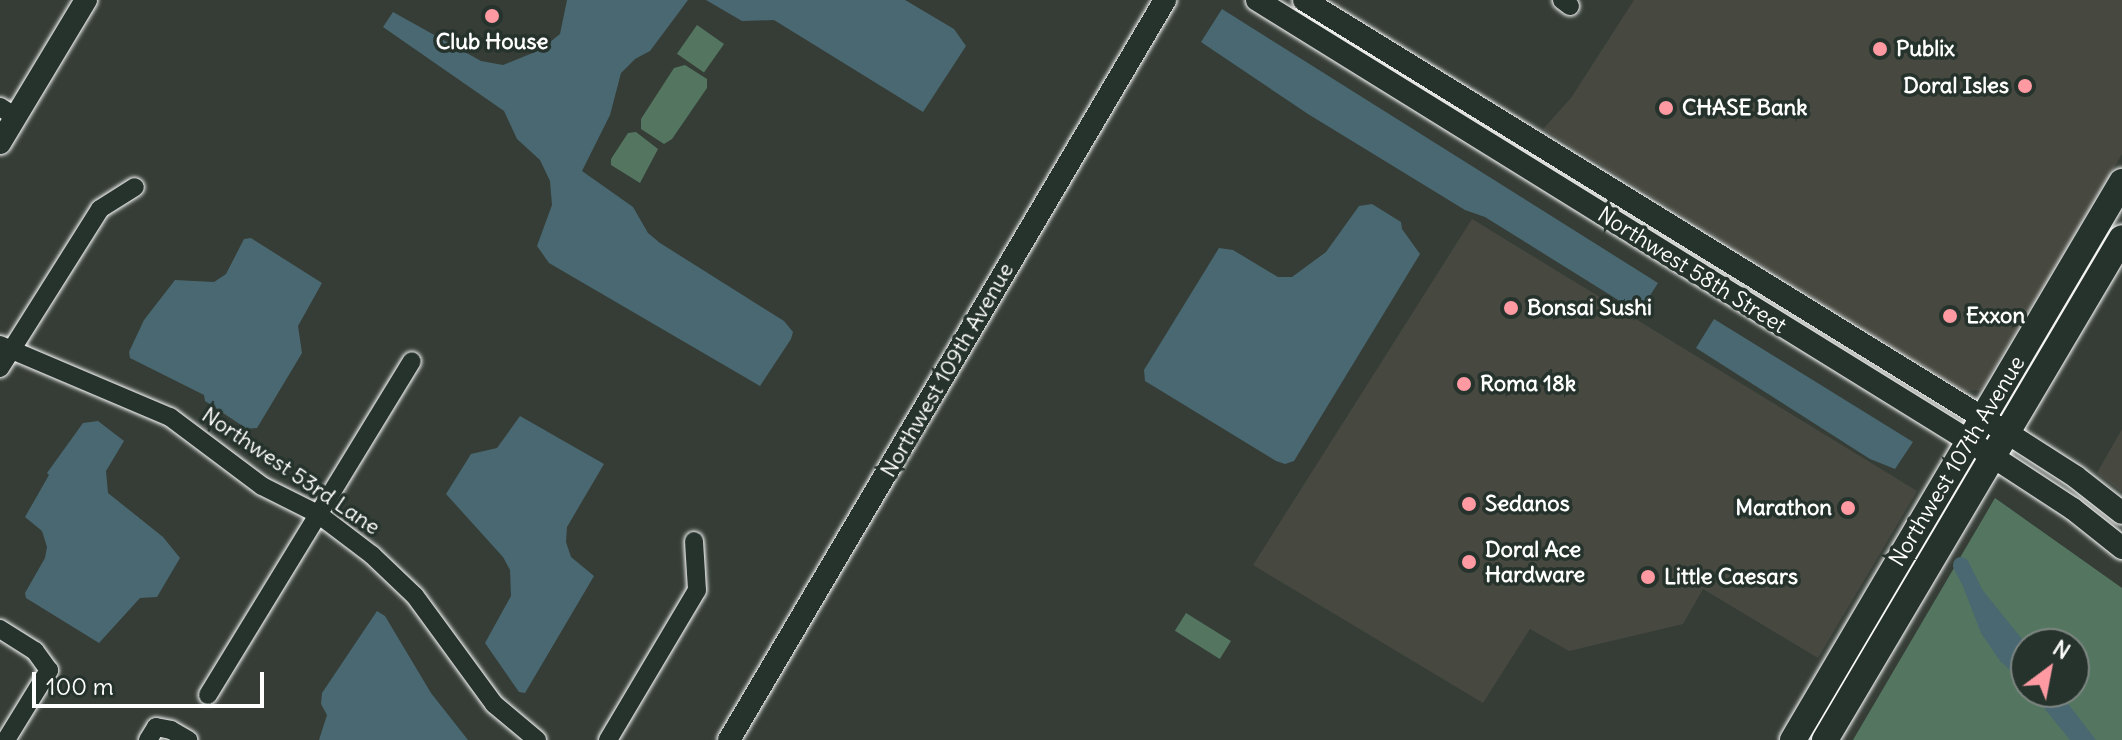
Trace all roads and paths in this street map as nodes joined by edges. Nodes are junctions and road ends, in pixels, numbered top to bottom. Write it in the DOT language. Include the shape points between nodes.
graph roads {
  1 [pos="86,0"];
  2 [pos="1165,0"];
  3 [pos="1257,0"];
  4 [pos="1304,0"];
  5 [pos="8,112"];
  6 [pos="0,143"];
  7 [pos="2122,182"];
  8 [pos="135,187"];
  9 [pos="2122,238"];
  10 [pos="5,348"];
  11 [pos="412,361"];
  12 [pos="0,368"];
  13 [pos="1976,430"];
  14 [pos="2006,432"];
  15 [pos="1992,455"];
  16 [pos="2122,513"];
  17 [pos="318,514"];
  18 [pos="694,541"];
  19 [pos="2122,548"];
  20 [pos="0,629"];
  21 [pos="208,695"];
  22 [pos="6,740"];
  23 [pos="148,740"];
  24 [pos="188,740"];
  25 [pos="537,740"];
  26 [pos="608,740"];
  27 [pos="729,740"];
  28 [pos="1793,740"];
  29 [pos="1825,740"];
  1 -- 5 [label="street"];
  2 -- 27 [label="street, Northwest 109th Avenue"];
  3 -- 13 [label="street, Northwest 58th Street"];
  4 -- 13 [label="street, Northwest 58th Street"];
  5 -- 6 [label="street"];
  7 -- 13 [label="main road, Northwest 107th Avenue"];
  8 -- 10 [label="street" via="100,209"];
  9 -- 14 [label="main road, Northwest 107th Avenue"];
  10 -- 12 [label="street"];
  10 -- 17 [label="street, Northwest 53rd Lane" via="170,417 262,486"];
  11 -- 17 [label="street"];
  13 -- 14 [label="street, Northwest 58th Street"];
  13 -- 15 [label="street, Northwest 58th Street"];
  13 -- 28 [label="main road, Northwest 107th Avenue"];
  14 -- 15 [label="main road, Northwest 107th Avenue"];
  14 -- 16 [label="street, Northwest 58th Street"];
  15 -- 19 [label="street, Northwest 58th Street"];
  15 -- 29 [label="main road, Northwest 107th Avenue"];
  17 -- 21 [label="street"];
  17 -- 25 [label="street, Northwest 53rd Lane" via="415,596 494,704"];
  18 -- 26 [label="street" via="697,590"];
  20 -- 22 [label="street" via="35,651 49,670"];
  23 -- 24 [label="street" via="156,727"];
}
